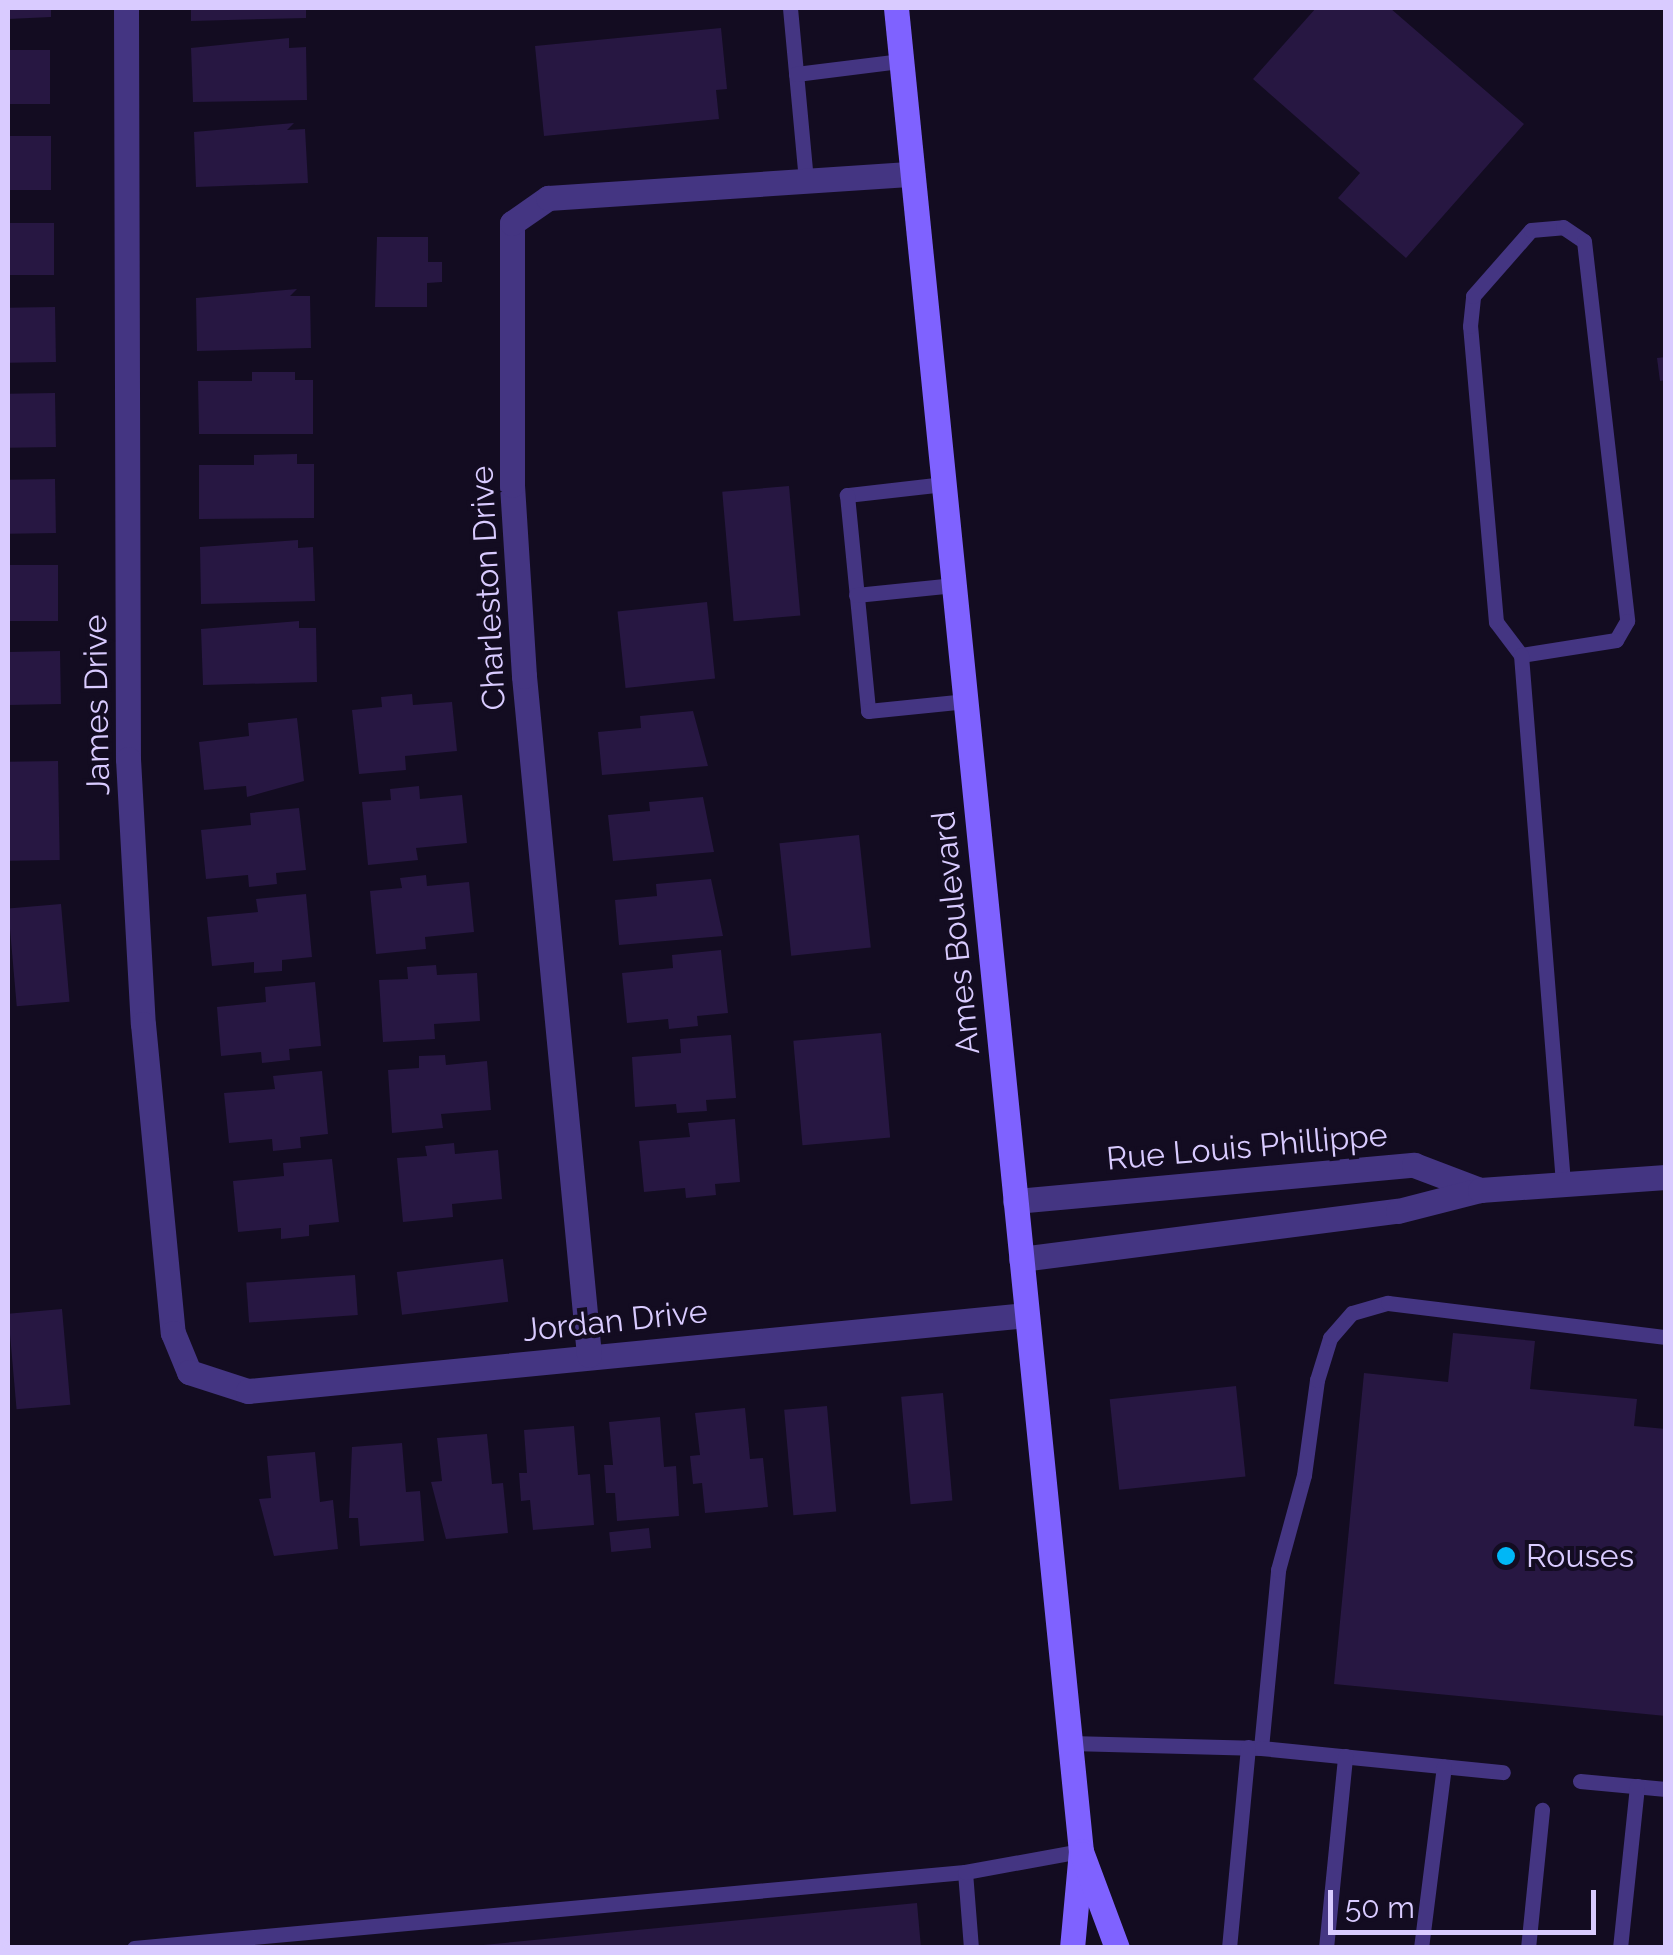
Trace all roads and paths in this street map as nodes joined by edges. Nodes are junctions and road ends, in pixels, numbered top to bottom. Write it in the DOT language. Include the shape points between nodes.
graph roads {
  1 [pos="126,8"];
  2 [pos="790,8"];
  3 [pos="896,8"];
  4 [pos="901,62"];
  5 [pos="796,74"];
  6 [pos="912,174"];
  7 [pos="806,181"];
  8 [pos="944,484"];
  9 [pos="954,585"];
  10 [pos="856,595"];
  11 [pos="1521,655"];
  12 [pos="966,701"];
  13 [pos="1666,1178"];
  14 [pos="1563,1183"];
  15 [pos="1480,1190"];
  16 [pos="1015,1201"];
  17 [pos="1020,1259"];
  18 [pos="1026,1315"];
  19 [pos="1666,1338"];
  20 [pos="589,1355"];
  21 [pos="212,1383"];
  22 [pos="1070,1742"];
  23 [pos="1254,1748"];
  24 [pos="1345,1756"];
  25 [pos="1444,1766"];
  26 [pos="1503,1772"];
  27 [pos="1580,1780"];
  28 [pos="1637,1786"];
  29 [pos="1666,1789"];
  30 [pos="1542,1810"];
  31 [pos="1080,1851"];
  32 [pos="965,1872"];
  33 [pos="134,1948"];
  34 [pos="971,1948"];
  35 [pos="1072,1948"];
  36 [pos="1117,1948"];
  37 [pos="1229,1948"];
  38 [pos="1326,1948"];
  39 [pos="1421,1948"];
  40 [pos="1528,1948"];
  41 [pos="1620,1948"];
  1 -- 21 [label="street, James Drive" via="128,759 142,1005 173,1334 188,1372"];
  2 -- 5 [label="lane"];
  3 -- 4 [label="street, Ames Boulevard"];
  4 -- 5 [label="lane"];
  4 -- 6 [label="street, Ames Boulevard"];
  5 -- 7 [label="lane"];
  6 -- 7 [label="street, Charleston Drive"];
  6 -- 8 [label="street, Ames Boulevard"];
  7 -- 20 [label="street, Charleston Drive" via="548,198 512,223 512,485 524,676"];
  8 -- 9 [label="street, Ames Boulevard"];
  8 -- 10 [label="lane" via="847,496"];
  9 -- 10 [label="lane"];
  9 -- 12 [label="street, Ames Boulevard"];
  10 -- 12 [label="lane" via="868,711"];
  11 -- 11 [label="lane" via="1616,640 1626,621 1584,241 1562,227 1532,230 1473,296 1470,326 1496,622"];
  11 -- 14 [label="lane"];
  12 -- 16 [label="street, Ames Boulevard"];
  13 -- 14 [label="street, Rue Louis Phillippe"];
  14 -- 15 [label="street, Rue Louis Phillippe"];
  15 -- 16 [label="street, Rue Louis Phillippe" via="1414,1165"];
  15 -- 17 [label="street, Rue Louis Phillippe" via="1398,1211"];
  16 -- 17 [label="street, Ames Boulevard"];
  17 -- 18 [label="street, Ames Boulevard"];
  18 -- 20 [label="street, Jordan Drive"];
  18 -- 22 [label="street, Ames Boulevard"];
  19 -- 23 [label="lane" via="1388,1303 1352,1312 1330,1338 1304,1476 1281,1555"];
  20 -- 21 [label="street, Jordan Drive" via="248,1391"];
  22 -- 23 [label="lane"];
  22 -- 31 [label="street, Ames Boulevard"];
  23 -- 24 [label="lane"];
  23 -- 37 [label="lane"];
  24 -- 25 [label="lane"];
  24 -- 38 [label="lane"];
  25 -- 26 [label="lane"];
  25 -- 39 [label="lane"];
  27 -- 28 [label="lane"];
  28 -- 29 [label="lane"];
  28 -- 41 [label="lane"];
  30 -- 40 [label="lane"];
  31 -- 32 [label="lane"];
  31 -- 35 [label="street, Ames Boulevard"];
  31 -- 36 [label="street, Ames Boulevard"];
  32 -- 33 [label="lane"];
  32 -- 34 [label="lane"];
}
